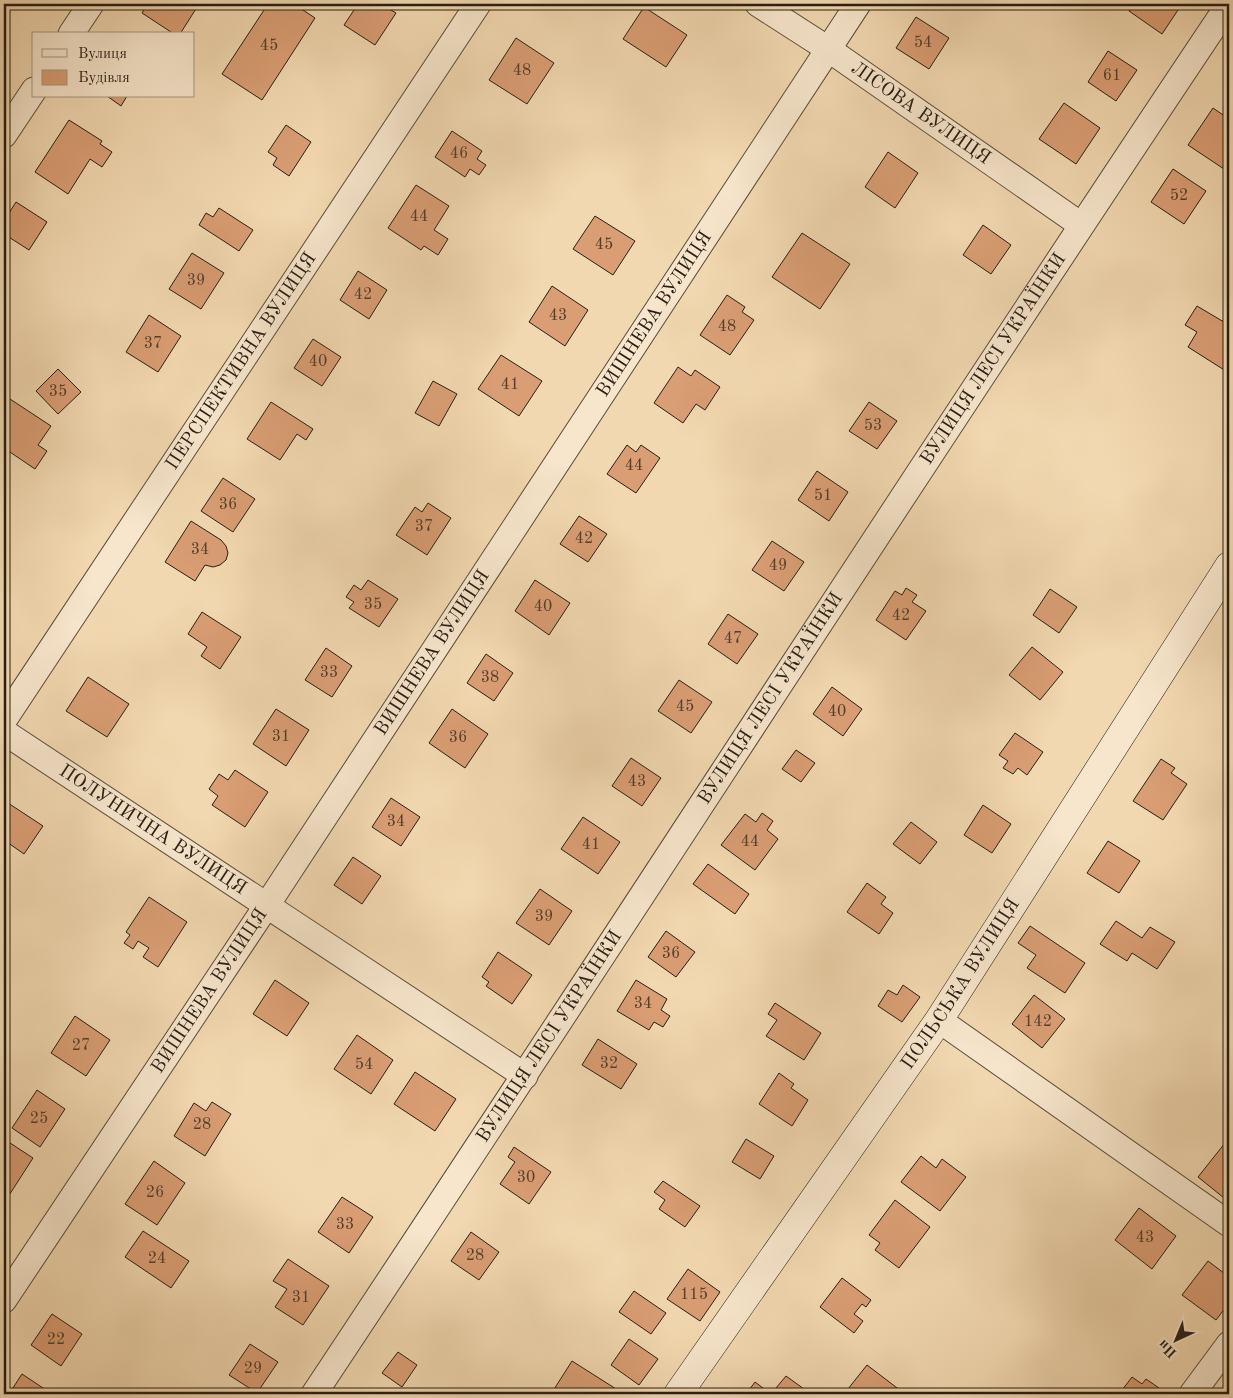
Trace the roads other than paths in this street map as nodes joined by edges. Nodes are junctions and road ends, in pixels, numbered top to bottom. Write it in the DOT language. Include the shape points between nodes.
graph roads {
  1 [pos="91,4"];
  2 [pos="478,4"];
  3 [pos="758,4"];
  4 [pos="858,4"];
  5 [pos="1229,4"];
  6 [pos="72,32"];
  7 [pos="828,49"];
  8 [pos="32,93"];
  9 [pos="4,135"];
  10 [pos="1081,225"];
  11 [pos="1229,566"];
  12 [pos="4,720"];
  13 [pos="4,732"];
  14 [pos="266,905"];
  15 [pos="939,1020"];
  16 [pos="525,1076"];
  17 [pos="1229,1224"];
  18 [pos="4,1300"];
  19 [pos="1229,1344"];
  20 [pos="314,1394"];
  21 [pos="678,1394"];
  22 [pos="1192,1394"];
  1 -- 6 [label="street"];
  2 -- 12 [label="street, ПЕРСПЕКТИВНА ВУЛИЦЯ"];
  3 -- 7 [label="street, ЛІСОВА ВУЛИЦЯ"];
  4 -- 7 [label="street, ВИШНЕВА ВУЛИЦЯ"];
  5 -- 10 [label="street, ВУЛИЦЯ ЛЕСІ УКРАЇНКИ"];
  7 -- 10 [label="street, ЛІСОВА ВУЛИЦЯ"];
  7 -- 14 [label="street, ВИШНЕВА ВУЛИЦЯ"];
  8 -- 9 [label="street"];
  10 -- 16 [label="street, ВУЛИЦЯ ЛЕСІ УКРАЇНКИ"];
  11 -- 15 [label="street, ПОЛЬСЬКА ВУЛИЦЯ"];
  13 -- 14 [label="street, ПОЛУНИЧНА ВУЛИЦЯ"];
  14 -- 16 [label="street, ПОЛУНИЧНА ВУЛИЦЯ"];
  14 -- 18 [label="street, ВИШНЕВА ВУЛИЦЯ"];
  15 -- 17 [label="street"];
  15 -- 21 [label="street, ПОЛЬСЬКА ВУЛИЦЯ"];
  16 -- 20 [label="street, ВУЛИЦЯ ЛЕСІ УКРАЇНКИ"];
  19 -- 22 [label="street"];
}
